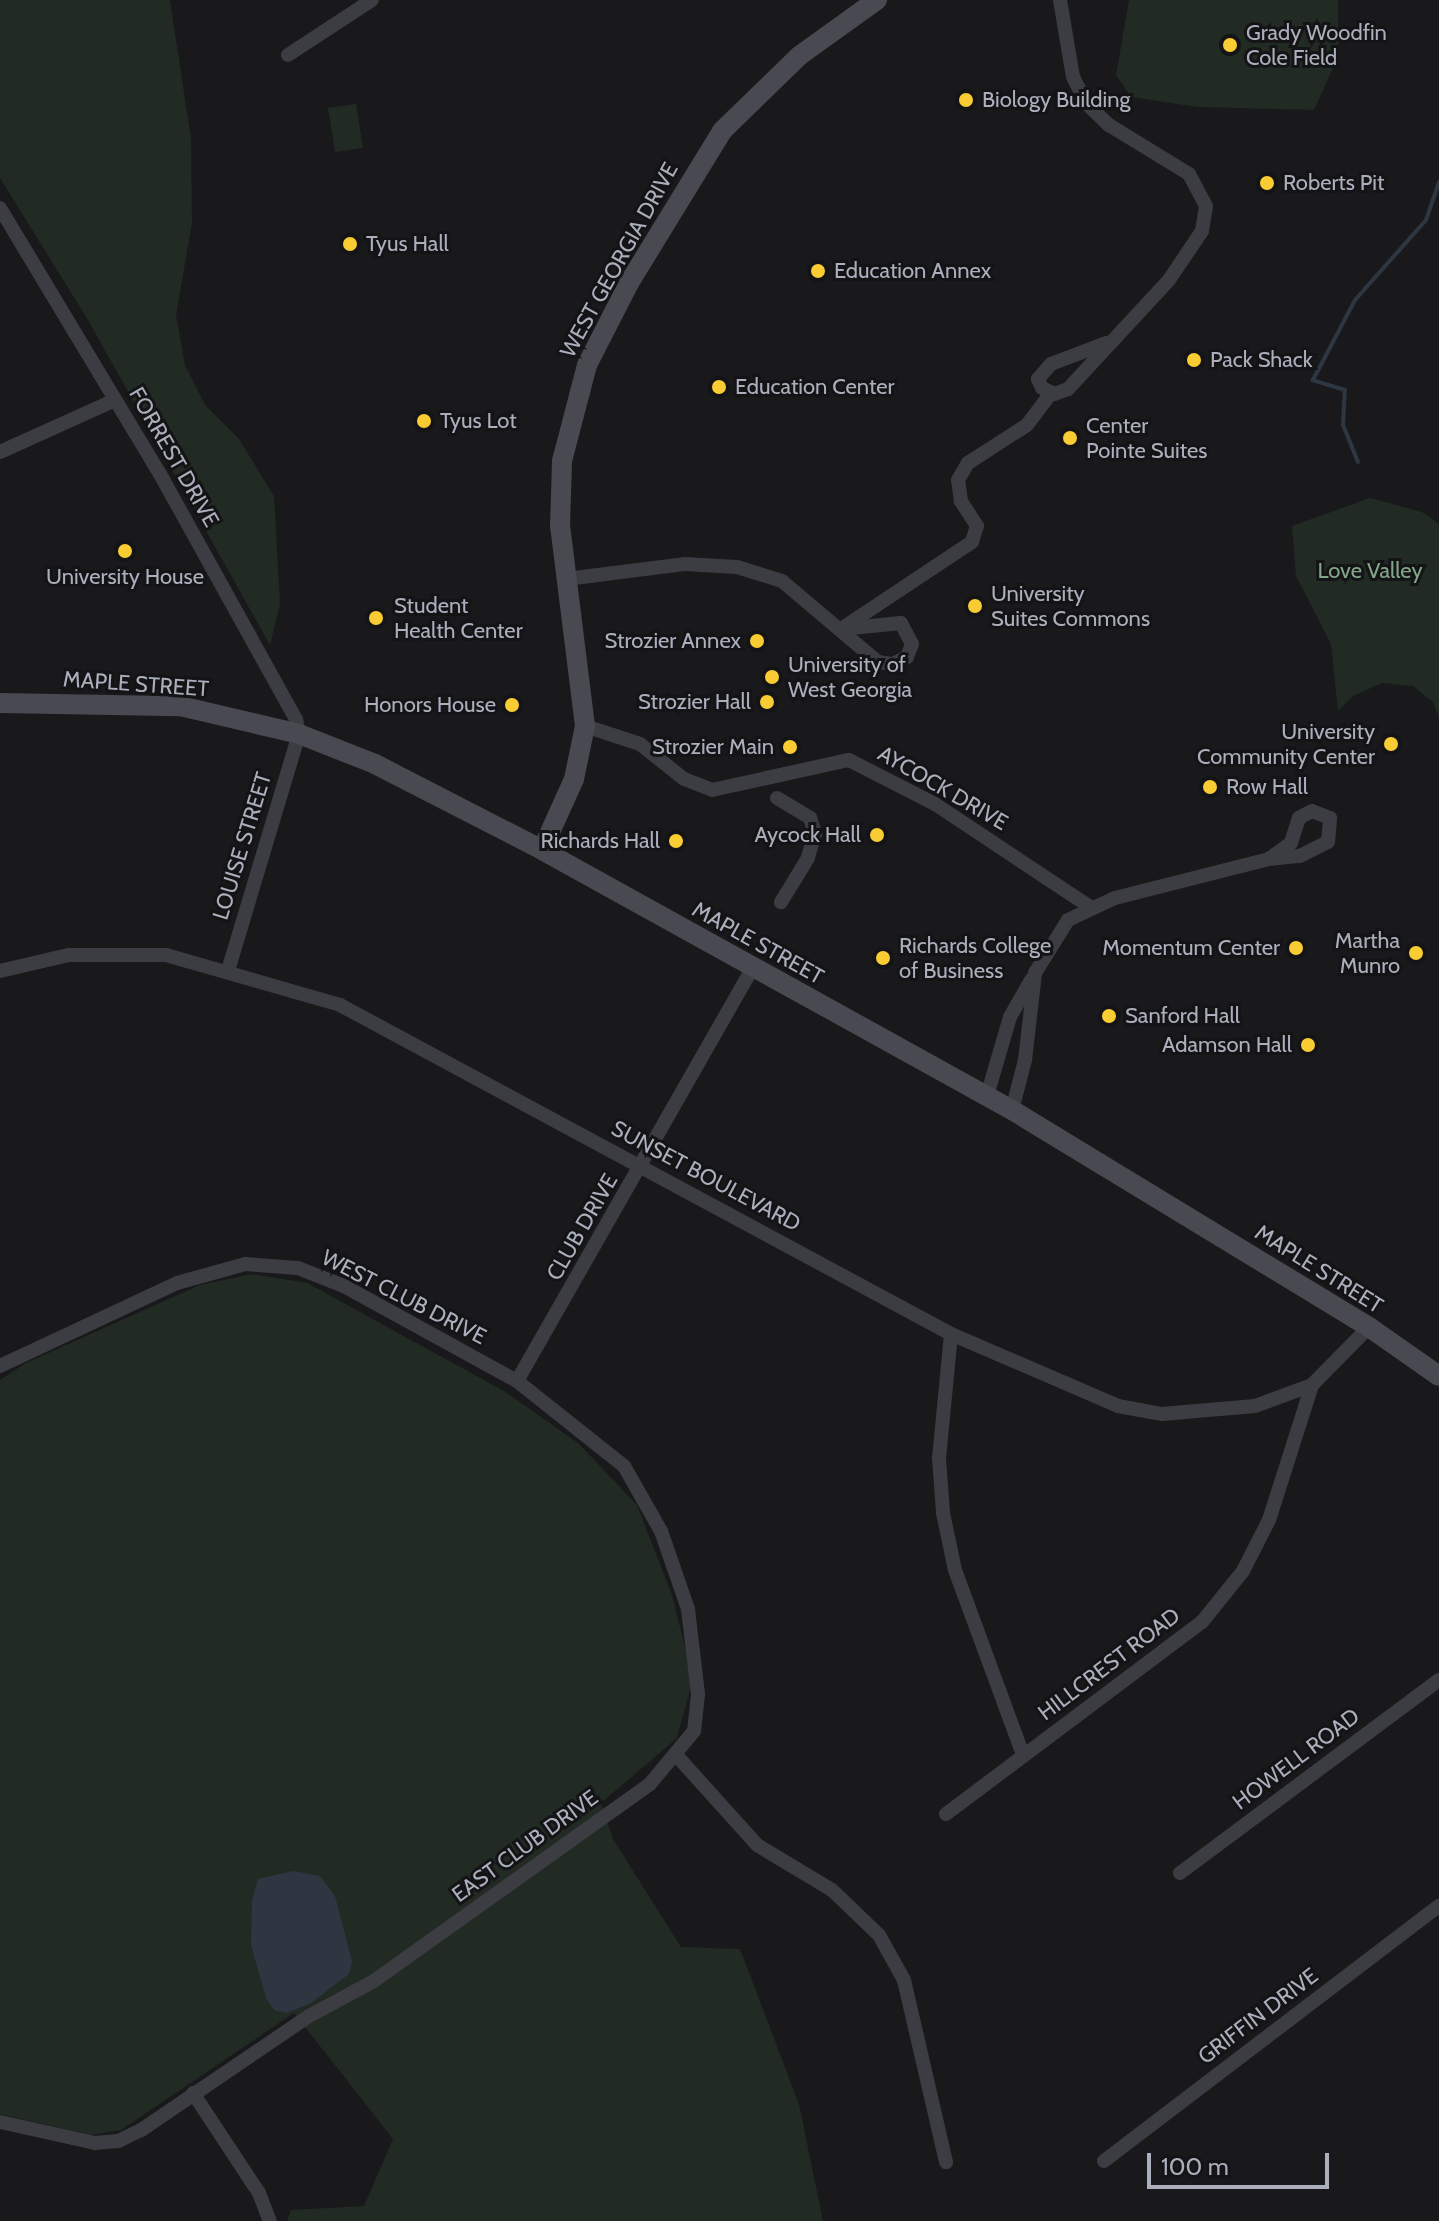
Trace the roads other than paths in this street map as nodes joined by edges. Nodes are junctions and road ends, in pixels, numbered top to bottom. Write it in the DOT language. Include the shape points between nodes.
graph roads {
  1 [pos="372,0"];
  2 [pos="1060,0"];
  3 [pos="871,2"];
  4 [pos="288,55"];
  5 [pos="0,208"];
  6 [pos="1106,343"];
  7 [pos="1051,393"];
  8 [pos="115,400"];
  9 [pos="0,452"];
  10 [pos="566,579"];
  11 [pos="841,629"];
  12 [pos="0,703"];
  13 [pos="585,726"];
  14 [pos="299,734"];
  15 [pos="777,798"];
  16 [pos="542,850"];
  17 [pos="1269,859"];
  18 [pos="781,902"];
  19 [pos="1090,907"];
  20 [pos="753,968"];
  21 [pos="228,970"];
  22 [pos="0,971"];
  23 [pos="1035,973"];
  24 [pos="987,1096"];
  25 [pos="1012,1110"];
  26 [pos="642,1166"];
  27 [pos="1369,1327"];
  28 [pos="951,1334"];
  29 [pos="0,1366"];
  30 [pos="1439,1376"];
  31 [pos="517,1381"];
  32 [pos="1312,1385"];
  33 [pos="1439,1680"];
  34 [pos="1023,1755"];
  35 [pos="677,1756"];
  36 [pos="946,1814"];
  37 [pos="1180,1873"];
  38 [pos="1439,1906"];
  39 [pos="193,2093"];
  40 [pos="0,2122"];
  41 [pos="1104,2161"];
  42 [pos="946,2162"];
  43 [pos="270,2221"];
  1 -- 4 [label="street"];
  2 -- 6 [label="street" via="1069,59 1087,104 1109,125 1189,174 1206,206 1202,231 1169,280"];
  3 -- 10 [label="main road, WEST GEORGIA DRIVE" via="799,56 722,131 611,318 587,365 562,461 560,526"];
  5 -- 8 [label="street, FORREST DRIVE"];
  6 -- 7 [label="street" via="1077,381"];
  6 -- 7 [label="street" via="1059,359 1040,373 1042,388"];
  7 -- 11 [label="street" via="1027,425 968,463 958,480 961,501 977,526 972,542"];
  8 -- 9 [label="street"];
  8 -- 14 [label="street, FORREST DRIVE" via="289,699"];
  10 -- 11 [label="street" via="684,564 737,567 782,581"];
  10 -- 13 [label="main road, WEST GEORGIA DRIVE" via="585,691"];
  11 -- 11 [label="street" via="878,662 893,664 907,657 912,644 901,623"];
  12 -- 14 [label="main road, MAPLE STREET" via="180,706"];
  13 -- 16 [label="main road, WEST GEORGIA DRIVE" via="574,779"];
  13 -- 19 [label="street, AYCOCK DRIVE" via="640,744 684,779 712,790 849,760 945,810"];
  14 -- 16 [label="main road, MAPLE STREET" via="375,764"];
  14 -- 21 [label="street, LOUISE STREET"];
  15 -- 18 [label="street" via="810,818 815,833 808,858"];
  16 -- 20 [label="main road, MAPLE STREET"];
  17 -- 19 [label="street"];
  19 -- 23 [label="street" via="1068,920"];
  20 -- 24 [label="main road, MAPLE STREET"];
  20 -- 26 [label="street, CLUB DRIVE"];
  21 -- 22 [label="street, SUNSET BOULEVARD" via="166,955 69,955"];
  21 -- 26 [label="street, SUNSET BOULEVARD" via="340,1005"];
  23 -- 24 [label="street" via="1010,1017"];
  23 -- 25 [label="street" via="1025,1060"];
  24 -- 25 [label="main road, MAPLE STREET"];
  25 -- 27 [label="main road, MAPLE STREET"];
  26 -- 28 [label="street, SUNSET BOULEVARD"];
  26 -- 31 [label="street, CLUB DRIVE"];
  27 -- 30 [label="main road, MAPLE STREET"];
  27 -- 32 [label="street, SUNSET BOULEVARD"];
  28 -- 32 [label="street, SUNSET BOULEVARD" via="1118,1406 1162,1414 1219,1413"];
  28 -- 34 [label="street" via="939,1458 943,1513 955,1570"];
  29 -- 31 [label="street, WEST CLUB DRIVE" via="177,1283 245,1264 298,1268 344,1286"];
  31 -- 35 [label="street, EAST CLUB DRIVE" via="624,1466 661,1531 688,1609 697,1658 694,1731"];
  32 -- 34 [label="street, HILLCREST ROAD" via="1269,1520 1243,1571 1202,1622 1128,1682"];
  33 -- 37 [label="street, HOWELL ROAD"];
  34 -- 36 [label="street, HILLCREST ROAD"];
  35 -- 39 [label="street, EAST CLUB DRIVE" via="650,1784 374,1981 309,2016"];
  35 -- 42 [label="street" via="757,1845 840,1896 879,1935 904,1980"];
  38 -- 41 [label="street, GRIFFIN DRIVE"];
  39 -- 40 [label="street, EAST CLUB DRIVE" via="118,2141 95,2143"];
  39 -- 43 [label="street" via="259,2193"];
}
